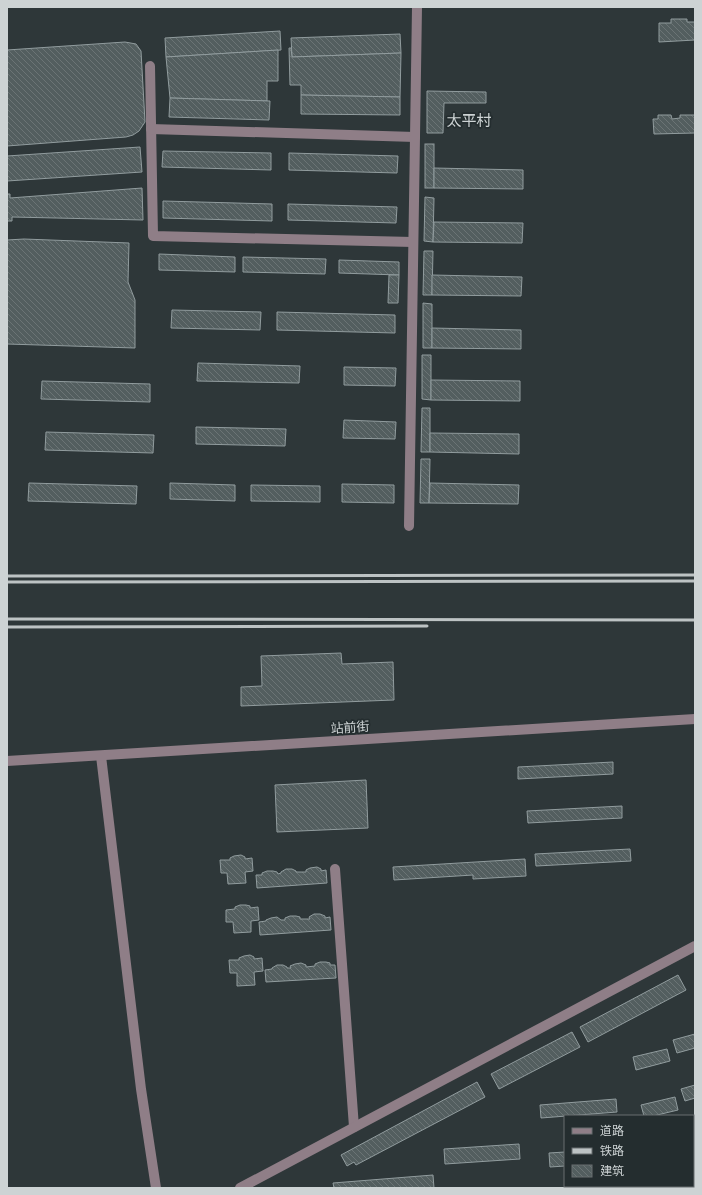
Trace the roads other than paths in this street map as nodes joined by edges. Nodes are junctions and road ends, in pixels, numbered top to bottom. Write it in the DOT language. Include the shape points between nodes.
graph roads {
  1 [pos="417,7"];
  2 [pos="150,66"];
  3 [pos="151,129"];
  4 [pos="415,137"];
  5 [pos="413,242"];
  6 [pos="409,526"];
  7 [pos="695,719"];
  8 [pos="101,756"];
  9 [pos="7,762"];
  10 [pos="335,869"];
  11 [pos="695,946"];
  12 [pos="354,1127"];
  13 [pos="156,1188"];
  14 [pos="240,1188"];
  1 -- 4 [label="street"];
  2 -- 3 [label="street"];
  3 -- 4 [label="street"];
  3 -- 5 [label="street" via="153,236"];
  4 -- 5 [label="street"];
  5 -- 6 [label="street"];
  7 -- 8 [label="street, 站前街"];
  8 -- 9 [label="street, 站前街"];
  8 -- 13 [label="street" via="140,1082"];
  10 -- 12 [label="street"];
  11 -- 12 [label="street"];
  12 -- 14 [label="street"];
}
